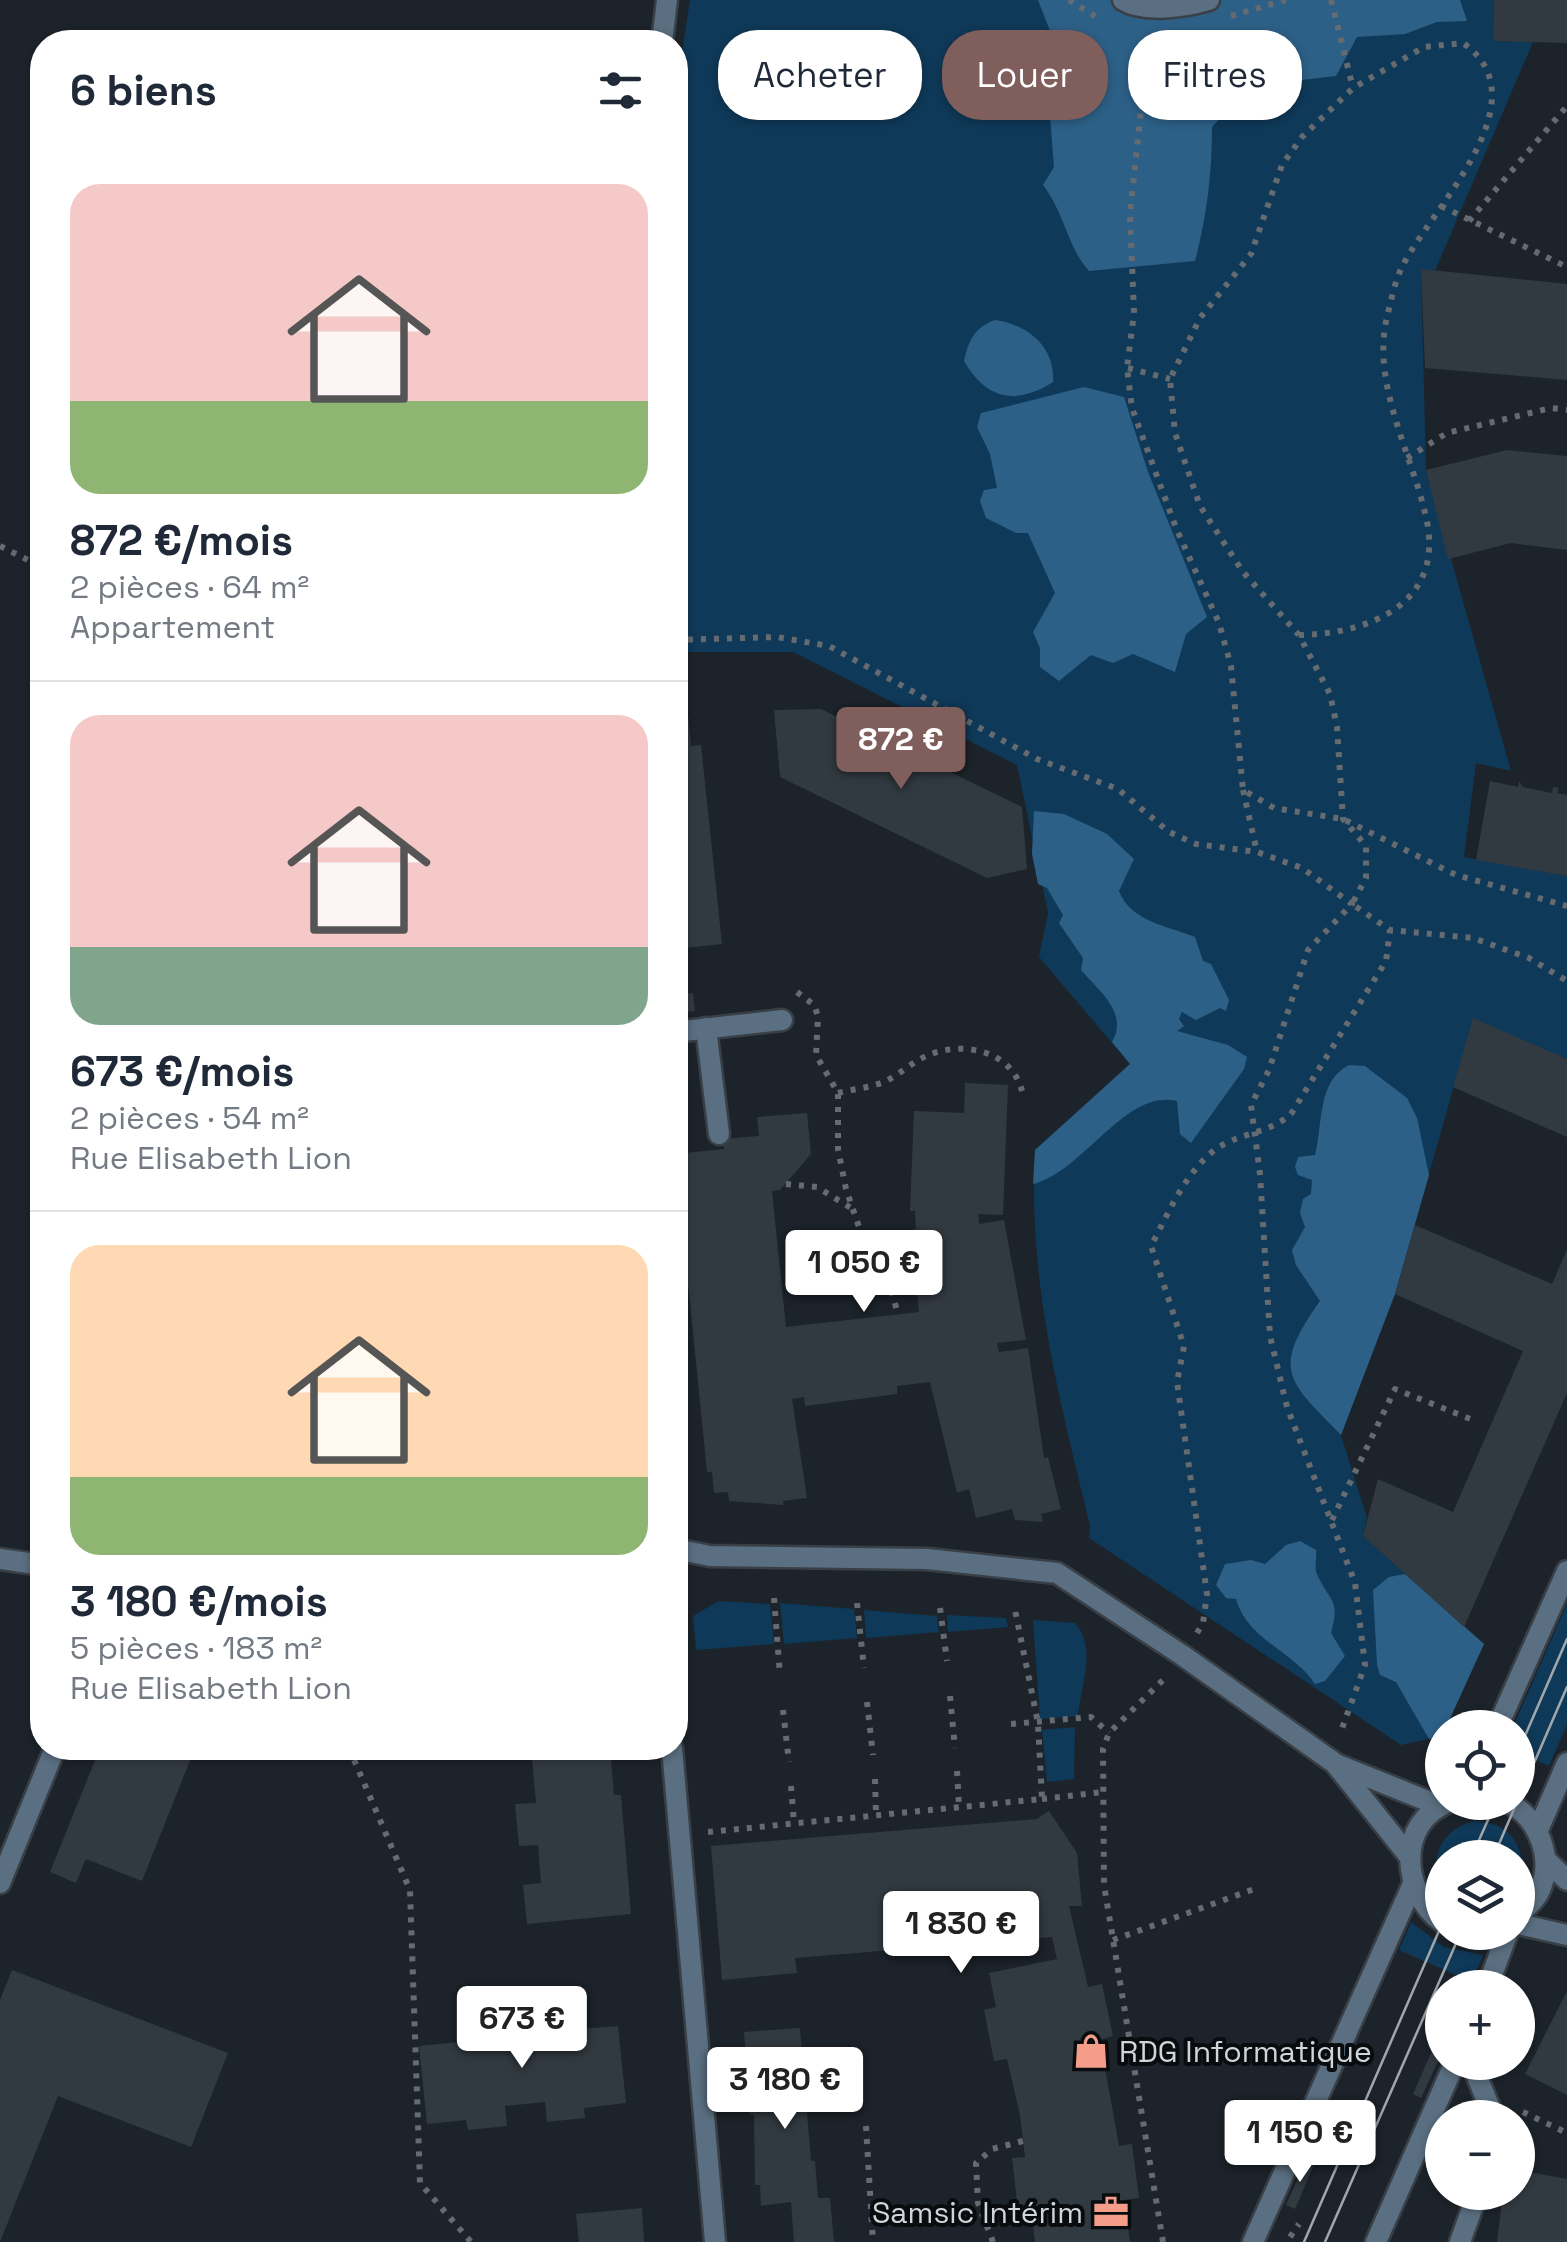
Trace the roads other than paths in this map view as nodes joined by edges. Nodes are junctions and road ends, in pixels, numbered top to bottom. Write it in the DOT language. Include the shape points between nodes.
graph roads {
  1 [pos="667,0"];
  2 [pos="1123,0"];
  3 [pos="1209,0"];
  4 [pos="663,30"];
  5 [pos="782,1020"];
  6 [pos="706,1028"];
  7 [pos="688,1030"];
  8 [pos="719,1134"];
  9 [pos="688,1552"];
  10 [pos="0,1559"];
  11 [pos="30,1563"];
  12 [pos="1567,1571"];
  13 [pos="1505,1710"];
  14 [pos="50,1760"];
  15 [pos="673,1760"];
  16 [pos="1567,1763"];
  17 [pos="1336,1764"];
  18 [pos="1425,1797"];
  19 [pos="1427,1820"];
  20 [pos="1527,1820"];
  21 [pos="1538,1830"];
  22 [pos="1409,1856"];
  23 [pos="1546,1860"];
  24 [pos="1567,1880"];
  25 [pos="0,1883"];
  26 [pos="1412,1886"];
  27 [pos="1535,1897"];
  28 [pos="1425,1907"];
  29 [pos="1535,1928"];
  30 [pos="1567,1935"];
  31 [pos="1448,2080"];
  32 [pos="1472,2210"];
  33 [pos="715,2242"];
  34 [pos="1252,2242"];
  35 [pos="1376,2242"];
  36 [pos="1460,2242"];
  1 -- 4 [label="street"];
  2 -- 3 [label="street" via="1152,6"];
  5 -- 6 [label="street"];
  6 -- 7 [label="street"];
  6 -- 8 [label="street"];
  9 -- 17 [label="street" via="926,1559 1057,1573"];
  10 -- 11 [label="street"];
  12 -- 13 [label="street"];
  14 -- 25 [label="street"];
  15 -- 33 [label="street"];
  16 -- 21 [label="street"];
  17 -- 18 [label="street"];
  17 -- 22 [label="street"];
  19 -- 22 [label="street"];
  20 -- 21 [label="street"];
  21 -- 23 [label="street"];
  22 -- 26 [label="street"];
  23 -- 24 [label="street"];
  23 -- 27 [label="street"];
  26 -- 28 [label="street"];
  26 -- 34 [label="street"];
  29 -- 30 [label="street"];
  31 -- 35 [label="street"];
  32 -- 36 [label="street"];
}
